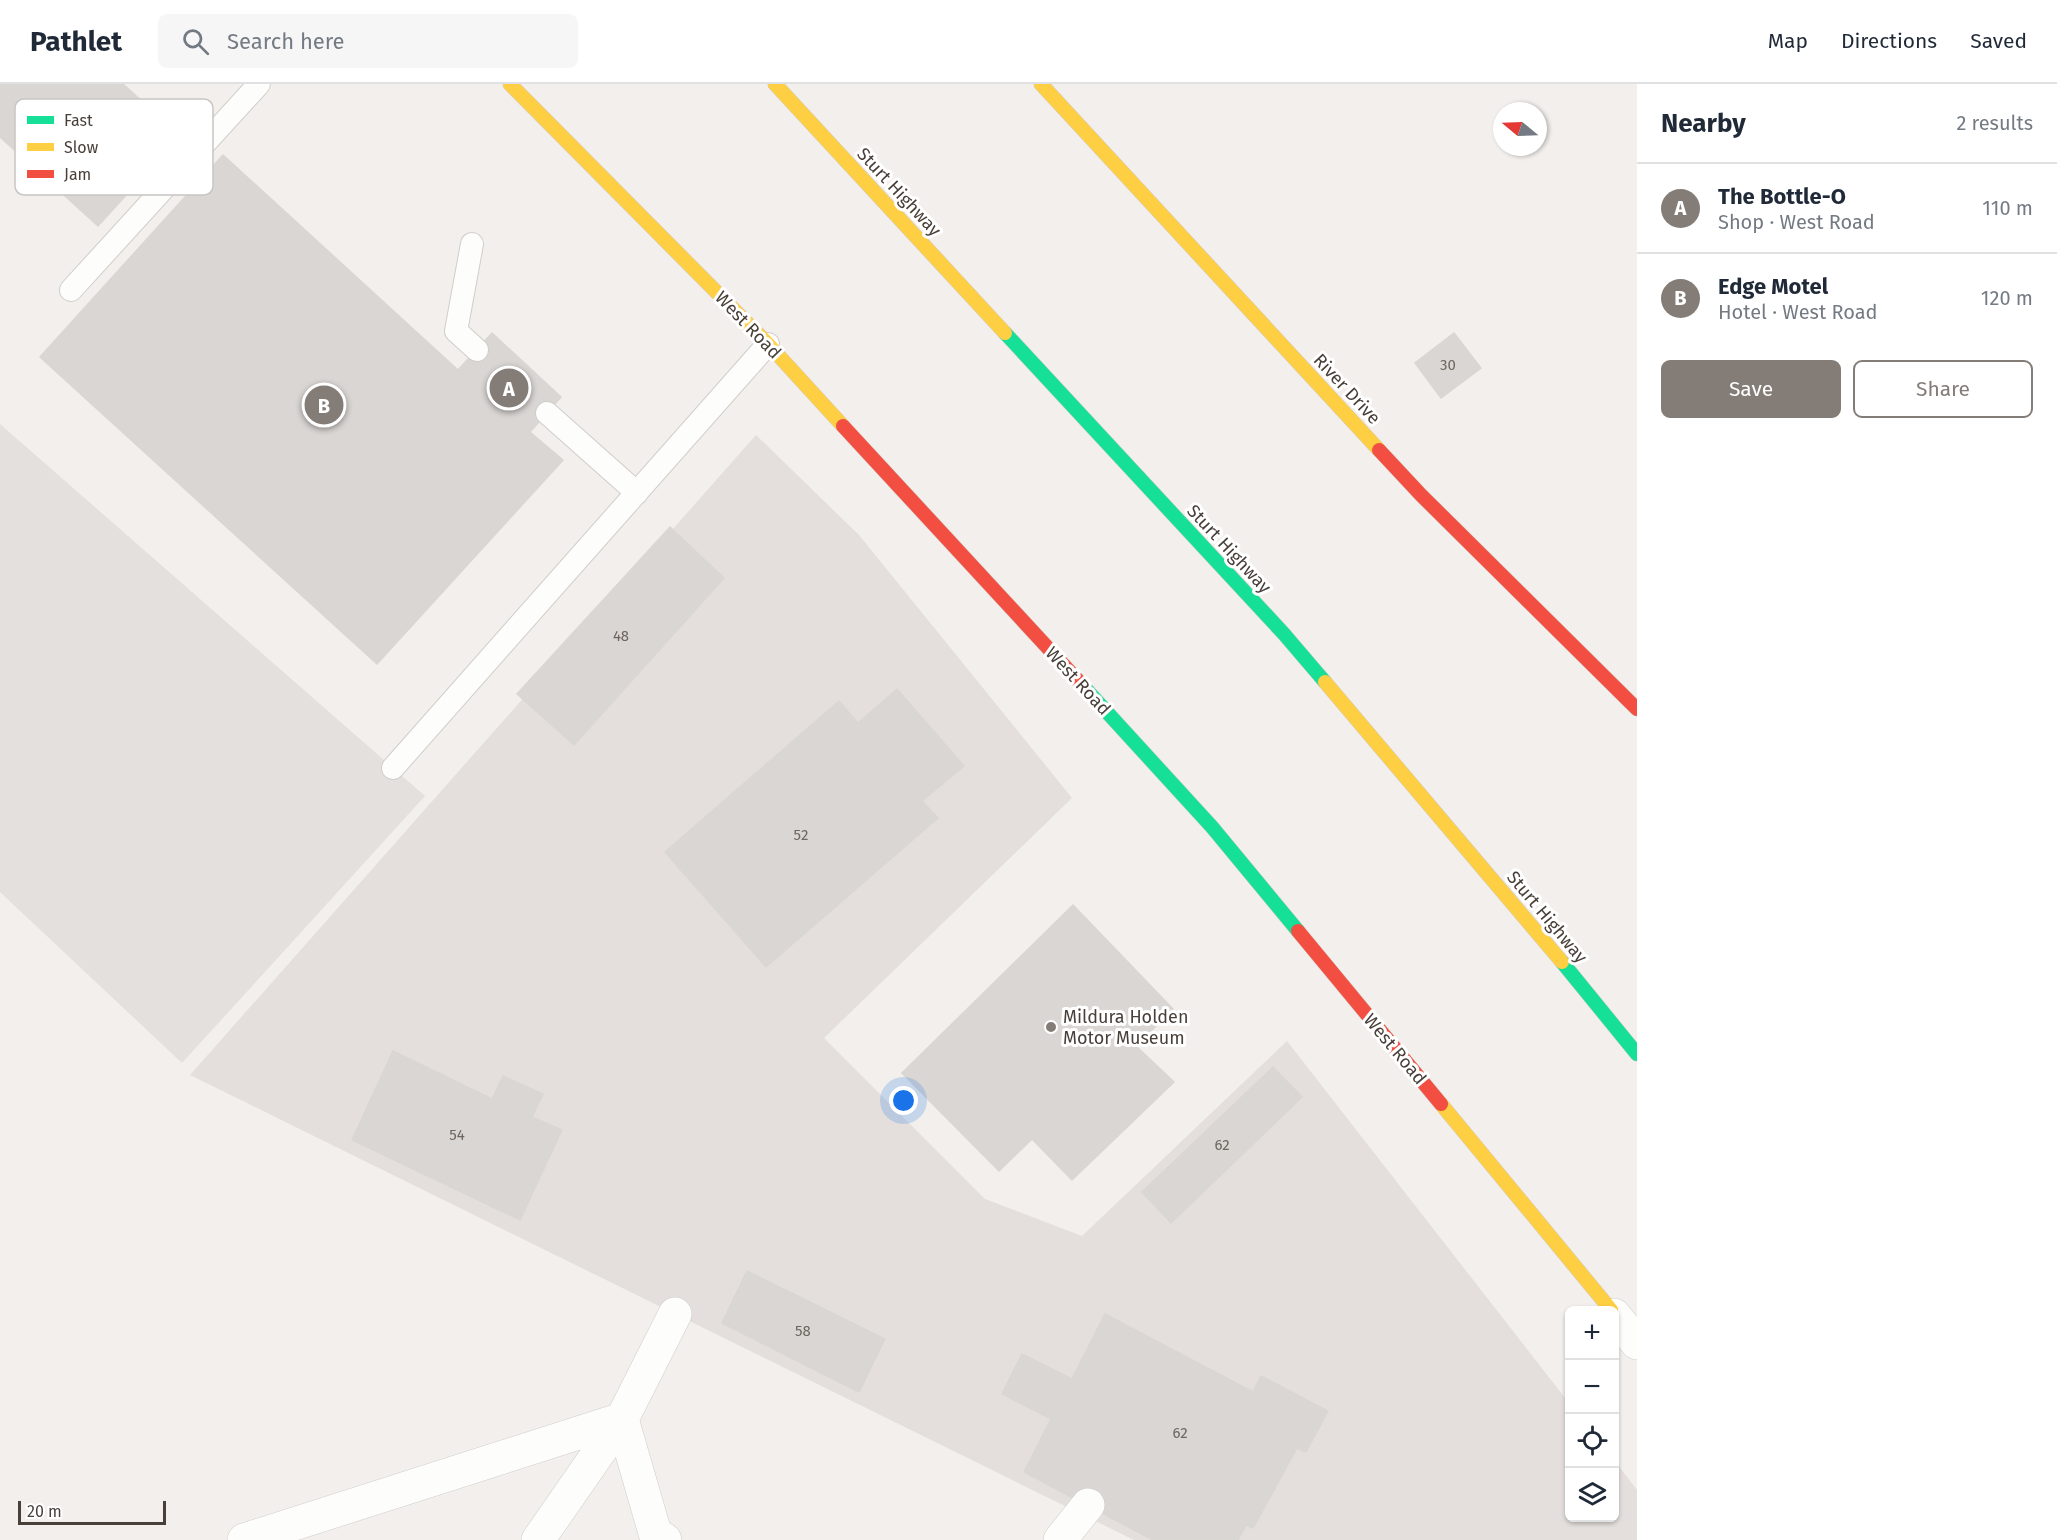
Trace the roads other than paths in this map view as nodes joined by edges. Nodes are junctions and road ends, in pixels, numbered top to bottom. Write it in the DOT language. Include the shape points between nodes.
graph roads {
  1 [pos="259,84"];
  2 [pos="510,84"];
  3 [pos="775,84"];
  4 [pos="1041,84"];
  5 [pos="213,134"];
  6 [pos="158,195"];
  7 [pos="472,244"];
  8 [pos="71,290"];
  9 [pos="768,344"];
  10 [pos="477,350"];
  11 [pos="547,413"];
  12 [pos="637,493"];
  13 [pos="1637,709"];
  14 [pos="393,768"];
  15 [pos="1637,1054"];
  16 [pos="1607,1306"];
  17 [pos="675,1314"];
  18 [pos="1619,1321"];
  19 [pos="1637,1342"];
  20 [pos="622,1419"];
  21 [pos="1088,1505"];
  22 [pos="244,1540"];
  23 [pos="538,1540"];
  24 [pos="665,1540"];
  25 [pos="1060,1540"];
  1 -- 5 [label="lane"];
  2 -- 9 [label="main road, West Road"];
  3 -- 15 [label="main road, Sturt Highway" via="1284,634"];
  4 -- 13 [label="main road, River Drive" via="1421,495"];
  6 -- 8 [label="lane"];
  7 -- 10 [label="lane" via="456,331"];
  9 -- 12 [label="lane"];
  9 -- 16 [label="main road, West Road" via="1212,827"];
  11 -- 12 [label="lane"];
  12 -- 14 [label="lane"];
  17 -- 20 [label="street"];
  18 -- 19 [label="street"];
  20 -- 22 [label="street"];
  20 -- 23 [label="street"];
  20 -- 24 [label="street" via="655,1533"];
  21 -- 25 [label="street"];
}
